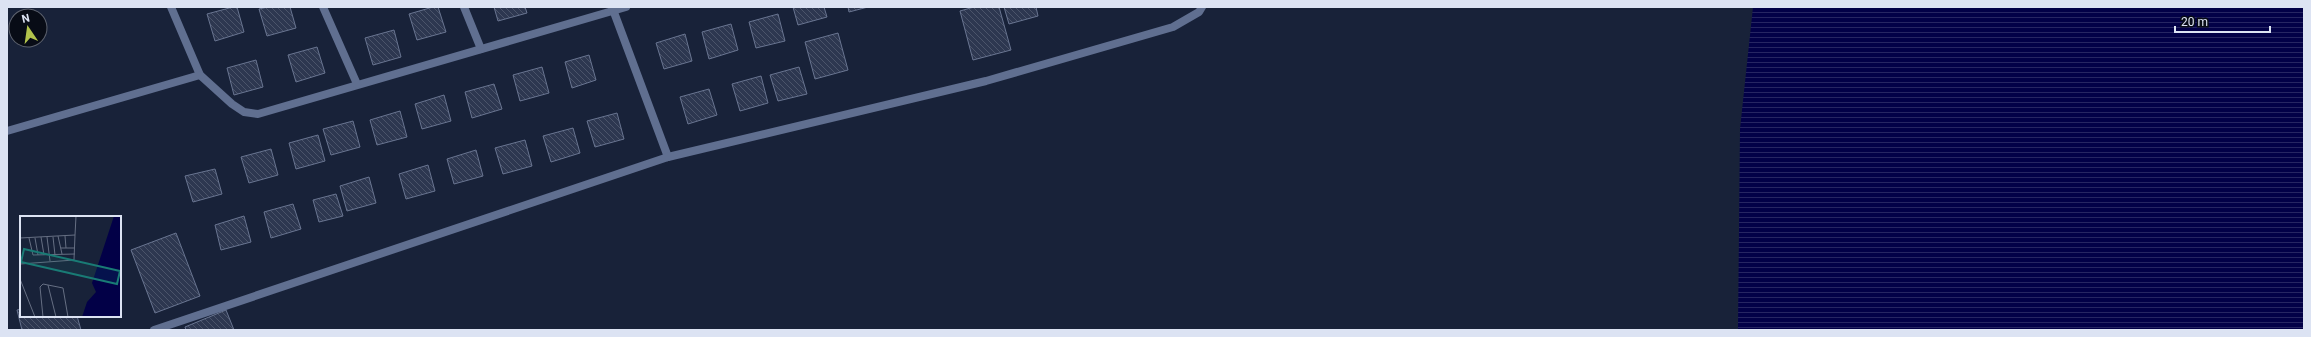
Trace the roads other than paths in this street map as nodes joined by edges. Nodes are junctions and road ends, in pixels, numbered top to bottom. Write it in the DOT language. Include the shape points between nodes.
graph roads {
  1 [pos="171,7"];
  2 [pos="323,7"];
  3 [pos="464,7"];
  4 [pos="626,7"];
  5 [pos="1202,7"];
  6 [pos="613,9"];
  7 [pos="481,49"];
  8 [pos="200,75"];
  9 [pos="357,84"];
  10 [pos="7,131"];
  11 [pos="668,157"];
  12 [pos="154,330"];
  1 -- 8 [label="street"];
  2 -- 9 [label="street"];
  3 -- 7 [label="street"];
  4 -- 6 [label="street"];
  5 -- 11 [label="street" via="1199,12 1173,27 986,81"];
  6 -- 7 [label="street"];
  6 -- 11 [label="street"];
  7 -- 9 [label="street"];
  8 -- 9 [label="street" via="232,104 244,112 258,114"];
  8 -- 10 [label="street"];
  11 -- 12 [label="street"];
}
